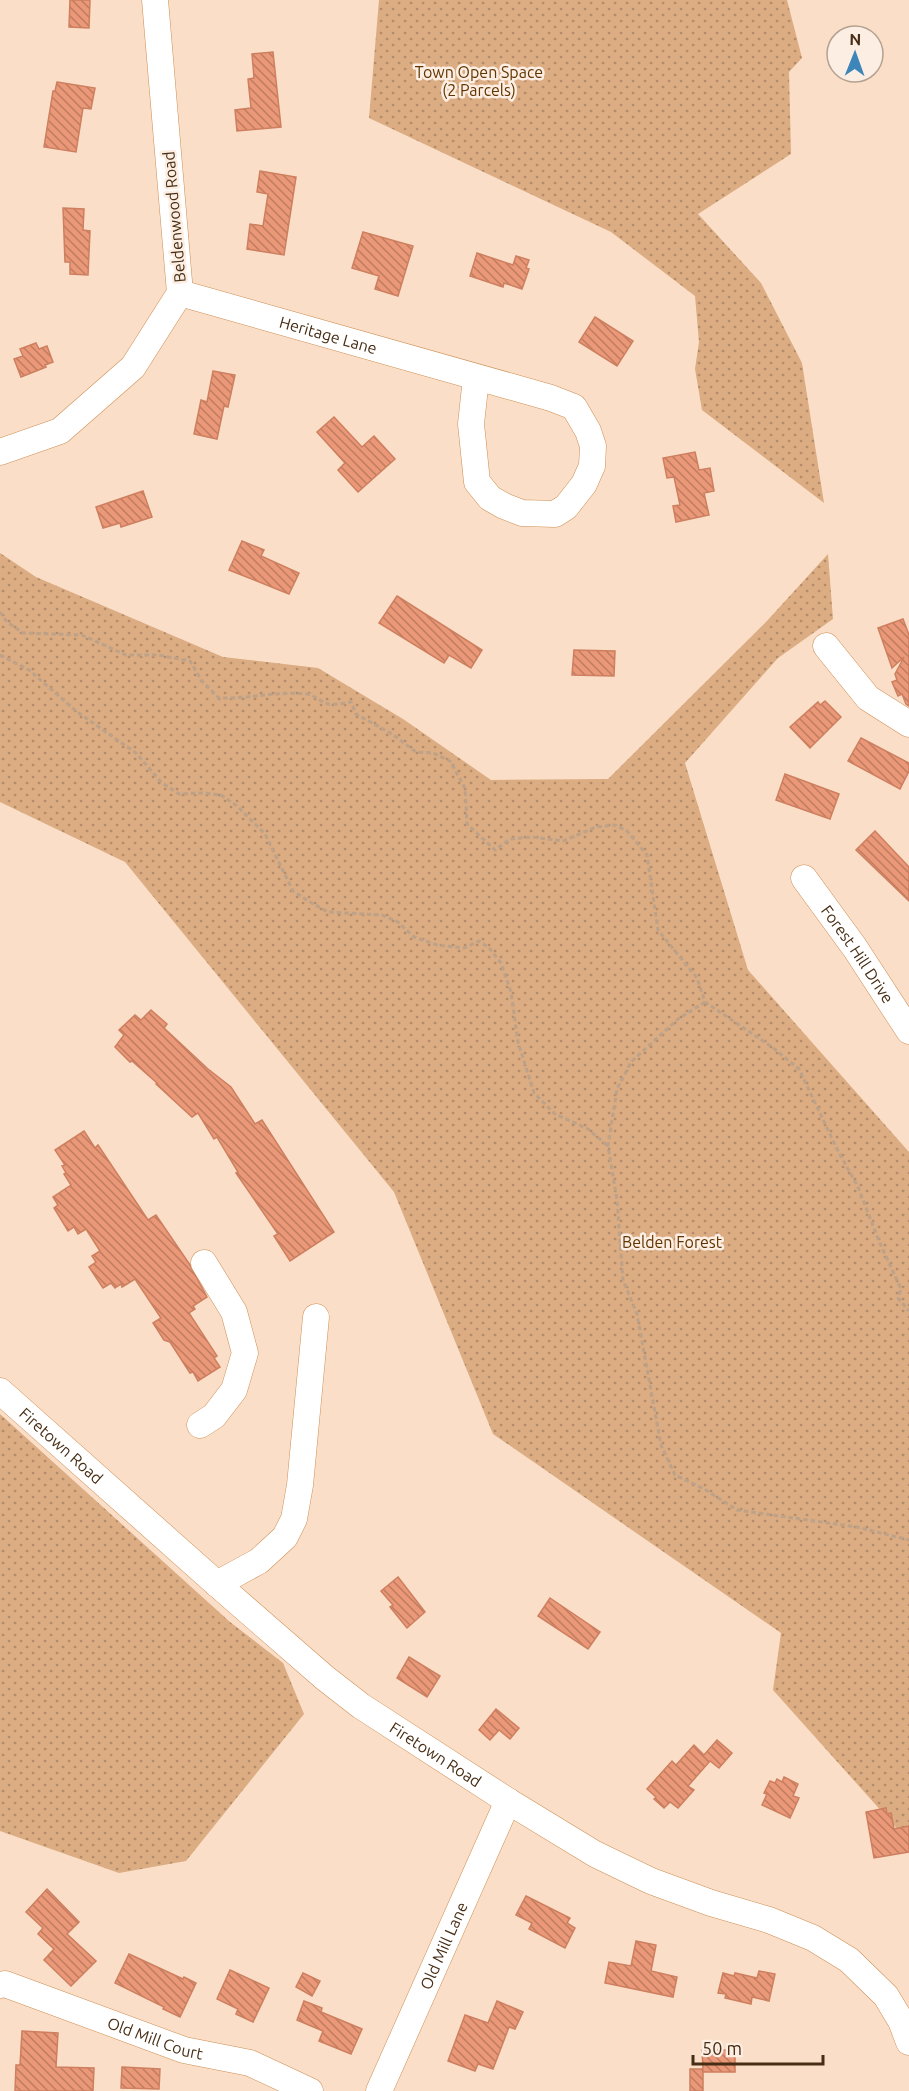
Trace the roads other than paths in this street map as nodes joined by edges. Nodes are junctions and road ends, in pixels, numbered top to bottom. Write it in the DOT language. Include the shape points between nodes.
graph roads {
  1 [pos="155,0"];
  2 [pos="180,293"];
  3 [pos="476,378"];
  4 [pos="0,452"];
  5 [pos="826,646"];
  6 [pos="909,724"];
  7 [pos="804,878"];
  8 [pos="909,1030"];
  9 [pos="204,1263"];
  10 [pos="316,1317"];
  11 [pos="0,1391"];
  12 [pos="200,1425"];
  13 [pos="217,1584"];
  14 [pos="508,1801"];
  15 [pos="0,1985"];
  16 [pos="909,2042"];
  17 [pos="310,2091"];
  18 [pos="379,2091"];
  1 -- 2 [label="street, Beldenwood Road"];
  2 -- 3 [label="street, Heritage Lane"];
  2 -- 4 [label="street, Beldenwood Road" via="133,367 60,431"];
  3 -- 3 [label="street, Heritage Lane" via="574,407 593,446 592,466 566,507 555,514 522,513 490,498 477,482 471,424"];
  5 -- 6 [label="street" via="867,698"];
  7 -- 8 [label="street, Forest Hill Drive"];
  9 -- 12 [label="street" via="234,1312 245,1353 234,1390 214,1416"];
  10 -- 13 [label="street" via="294,1519 285,1537 259,1561"];
  11 -- 13 [label="street, Firetown Road"];
  13 -- 14 [label="street, Firetown Road" via="361,1706"];
  14 -- 16 [label="street, Firetown Road" via="595,1854 651,1881 813,1938 849,1960 886,1996"];
  14 -- 18 [label="street, Old Mill Lane"];
  15 -- 17 [label="street, Old Mill Court" via="184,2050 250,2063"];
}
